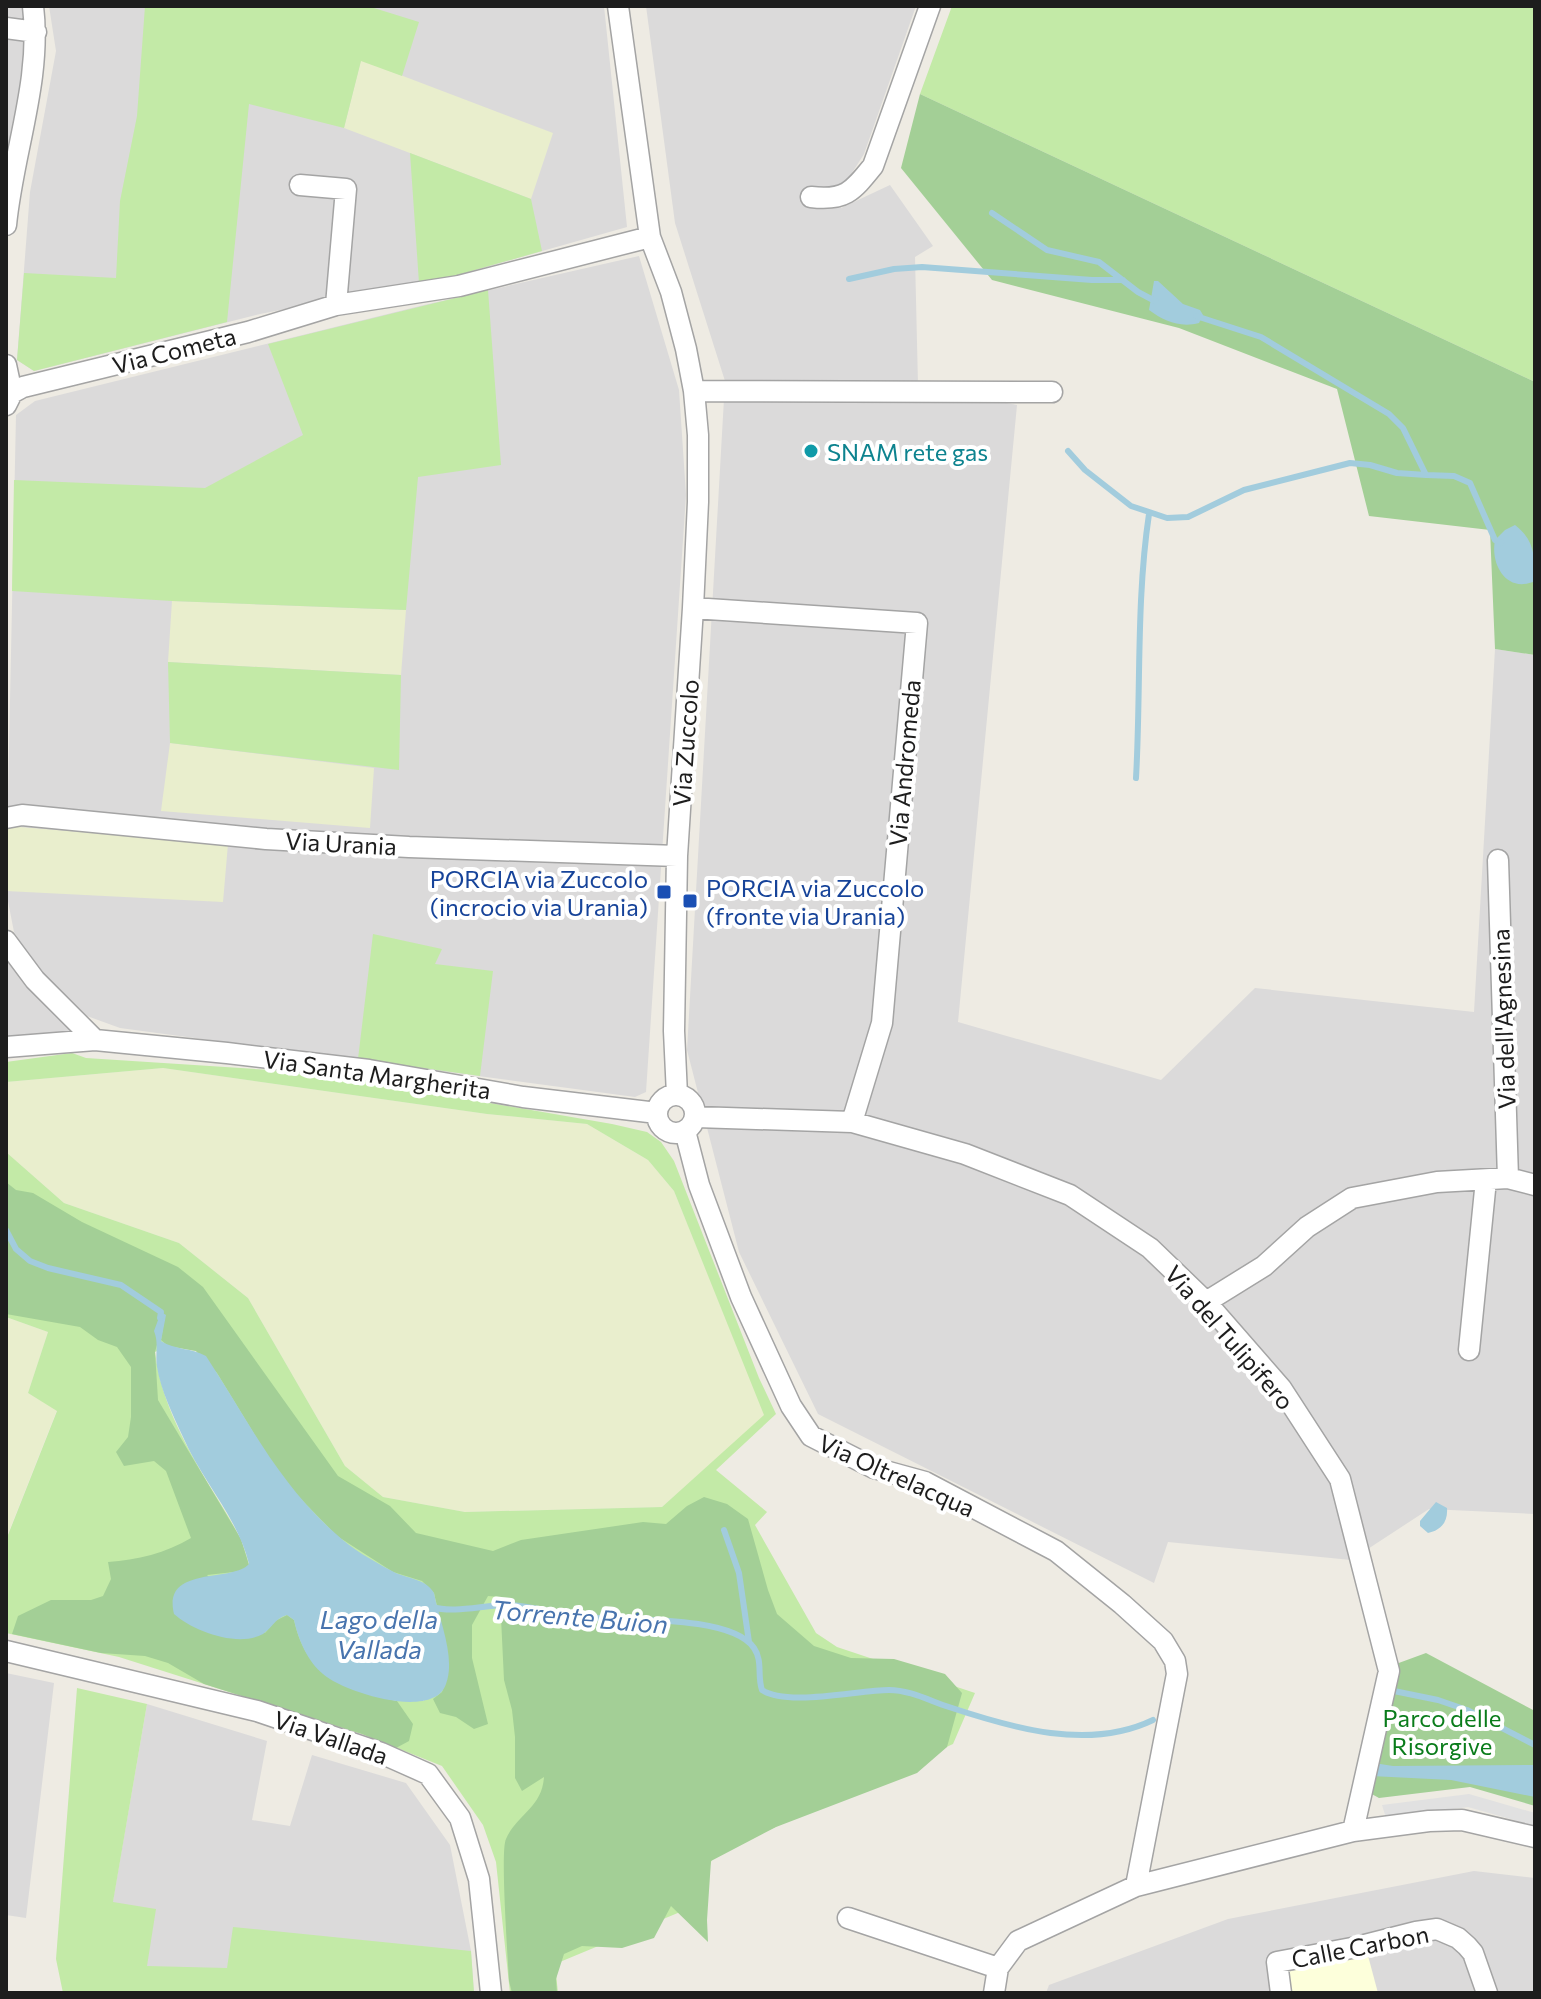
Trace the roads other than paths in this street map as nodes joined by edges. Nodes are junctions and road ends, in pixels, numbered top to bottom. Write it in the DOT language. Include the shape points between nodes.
graph roads {
  1 [pos="33,6"];
  2 [pos="618,6"];
  3 [pos="930,6"];
  4 [pos="6,28"];
  5 [pos="36,32"];
  6 [pos="300,185"];
  7 [pos="8,186"];
  8 [pos="811,197"];
  9 [pos="6,225"];
  10 [pos="650,237"];
  11 [pos="336,305"];
  12 [pos="6,365"];
  13 [pos="694,391"];
  14 [pos="1052,392"];
  15 [pos="9,399"];
  16 [pos="693,608"];
  17 [pos="6,818"];
  18 [pos="677,856"];
  19 [pos="1498,860"];
  20 [pos="6,941"];
  21 [pos="95,1040"];
  22 [pos="6,1047"];
  23 [pos="677,1095"];
  24 [pos="657,1113"];
  25 [pos="852,1122"];
  26 [pos="690,1124"];
  27 [pos="1508,1178"];
  28 [pos="1486,1180"];
  29 [pos="1535,1185"];
  30 [pos="1206,1302"];
  31 [pos="1469,1350"];
  32 [pos="6,1651"];
  33 [pos="1353,1831"];
  34 [pos="1535,1837"];
  35 [pos="1136,1886"];
  36 [pos="848,1918"];
  37 [pos="998,1968"];
  38 [pos="491,1993"];
  39 [pos="994,1993"];
  40 [pos="1281,1993"];
  41 [pos="1487,1993"];
  1 -- 5 [label="street"];
  2 -- 10 [label="street, Via Zuccolo"];
  3 -- 8 [label="street" via="873,166 858,186 835,200"];
  4 -- 5 [label="street"];
  5 -- 7 [label="street" via="34,66"];
  6 -- 11 [label="street" via="346,189"];
  7 -- 9 [label="street"];
  10 -- 11 [label="street, Via Cometa" via="459,286"];
  10 -- 13 [label="street, Via Zuccolo" via="671,292"];
  11 -- 15 [label="street, Via Cometa" via="23,387"];
  12 -- 15 [label="street"];
  13 -- 14 [label="street"];
  13 -- 16 [label="street, Via Zuccolo" via="698,502"];
  16 -- 18 [label="street, Via Zuccolo"];
  16 -- 25 [label="street, Via Andromeda" via="917,623 882,1023"];
  17 -- 18 [label="street, Via Urania" via="22,815 282,840"];
  18 -- 23 [label="street, Via Zuccolo"];
  19 -- 27 [label="street, Via dell'Agnesina"];
  20 -- 21 [label="street" via="35,980"];
  21 -- 22 [label="street, Via Santa Margherita"];
  21 -- 24 [label="street, Via Santa Margherita" via="369,1070"];
  23 -- 24 [label="street" via="664,1099"];
  23 -- 26 [label="street" via="692,1103"];
  24 -- 26 [label="street" via="667,1131 678,1134"];
  25 -- 26 [label="street, Via del Tulipifero"];
  25 -- 30 [label="street, Via del Tulipifero" via="965,1154 1070,1195 1150,1248"];
  26 -- 35 [label="street, Via Oltrelacqua" via="699,1185 741,1297 791,1406 811,1436 874,1468 925,1482 1056,1551 1163,1641 1175,1661 1177,1674"];
  27 -- 28 [label="street"];
  27 -- 29 [label="street"];
  28 -- 30 [label="street" via="1437,1182 1352,1198 1307,1227 1264,1266"];
  28 -- 31 [label="street"];
  30 -- 33 [label="street, Via del Tulipifero" via="1281,1388 1340,1479 1389,1671"];
  32 -- 38 [label="street, Via Vallada" via="257,1711 428,1774 460,1818 479,1879"];
  33 -- 34 [label="street" via="1462,1820"];
  33 -- 35 [label="street"];
  35 -- 37 [label="street" via="1018,1941"];
  36 -- 37 [label="street"];
  37 -- 39 [label="street"];
  40 -- 41 [label="street, Calle Carbon" via="1277,1962 1437,1929 1458,1938 1473,1953"];
}
